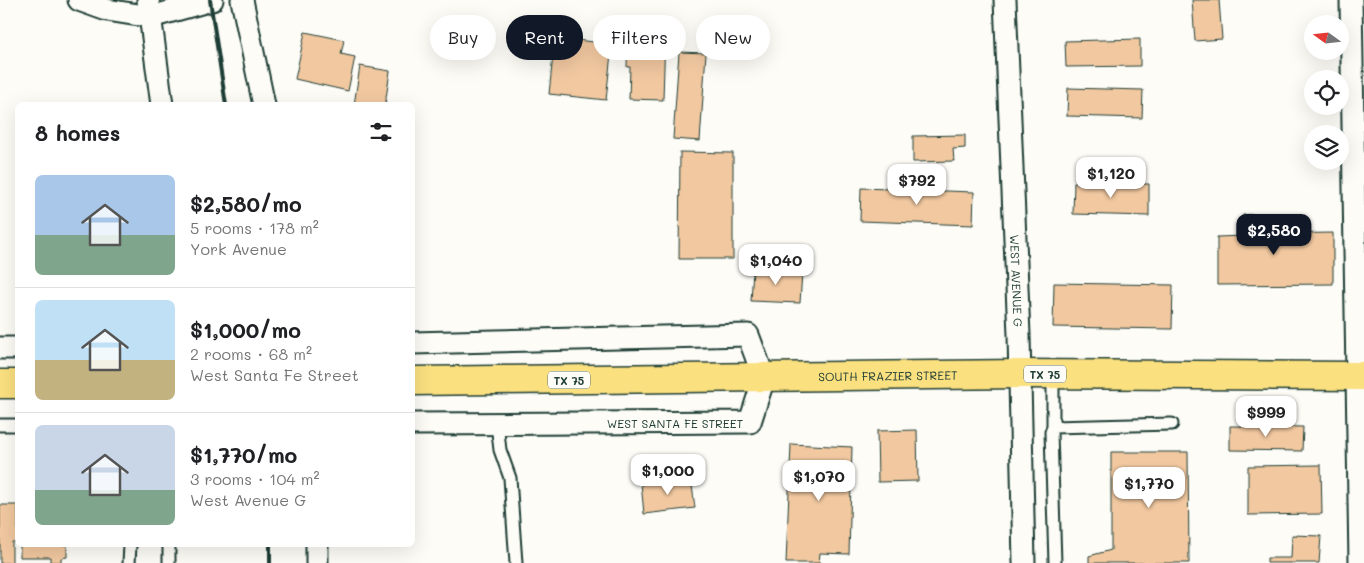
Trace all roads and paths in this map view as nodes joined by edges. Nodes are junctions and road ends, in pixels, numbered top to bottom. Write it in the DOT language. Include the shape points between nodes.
graph roads {
  1 [pos="79,0"];
  2 [pos="211,0"];
  3 [pos="242,0"];
  4 [pos="1005,0"];
  5 [pos="1351,0"];
  6 [pos="150,9"];
  7 [pos="162,102"];
  8 [pos="263,102"];
  9 [pos="415,343"];
  10 [pos="0,348"];
  11 [pos="15,348"];
  12 [pos="1020,374"];
  13 [pos="1053,374"];
  14 [pos="1360,376"];
  15 [pos="764,378"];
  16 [pos="415,381"];
  17 [pos="0,384"];
  18 [pos="15,384"];
  19 [pos="415,424"];
  20 [pos="497,424"];
  21 [pos="1172,424"];
  22 [pos="0,425"];
  23 [pos="15,425"];
  24 [pos="1053,427"];
  25 [pos="130,547"];
  26 [pos="169,547"];
  27 [pos="317,547"];
  28 [pos="129,563"];
  29 [pos="169,563"];
  30 [pos="317,563"];
  31 [pos="516,563"];
  32 [pos="1024,563"];
  33 [pos="1055,563"];
  34 [pos="1360,563"];
  1 -- 6 [label="street" via="107,10"];
  2 -- 6 [label="street"];
  3 -- 8 [label="street"];
  4 -- 12 [label="street, WEST AVENUE G"];
  5 -- 14 [label="street"];
  6 -- 7 [label="street"];
  9 -- 15 [label="street" via="748,335"];
  10 -- 11 [label="street"];
  12 -- 13 [label="main road, SOUTH FRAZIER STREET / TX 75"];
  12 -- 15 [label="main road, SOUTH FRAZIER STREET / TX 75"];
  12 -- 32 [label="street, WEST AVENUE G"];
  13 -- 14 [label="main road, SOUTH FRAZIER STREET / TX 75"];
  13 -- 24 [label="lane"];
  14 -- 34 [label="street"];
  15 -- 16 [label="main road, SOUTH FRAZIER STREET / TX 75"];
  15 -- 20 [label="street, WEST SANTA FE STREET" via="750,422"];
  17 -- 18 [label="main road"];
  19 -- 20 [label="street, WEST SANTA FE STREET"];
  20 -- 31 [label="lane" via="500,450 510,478"];
  21 -- 24 [label="lane"];
  22 -- 23 [label="lane"];
  24 -- 33 [label="lane"];
  25 -- 28 [label="lane"];
  26 -- 29 [label="lane"];
  27 -- 30 [label="street"];
}
